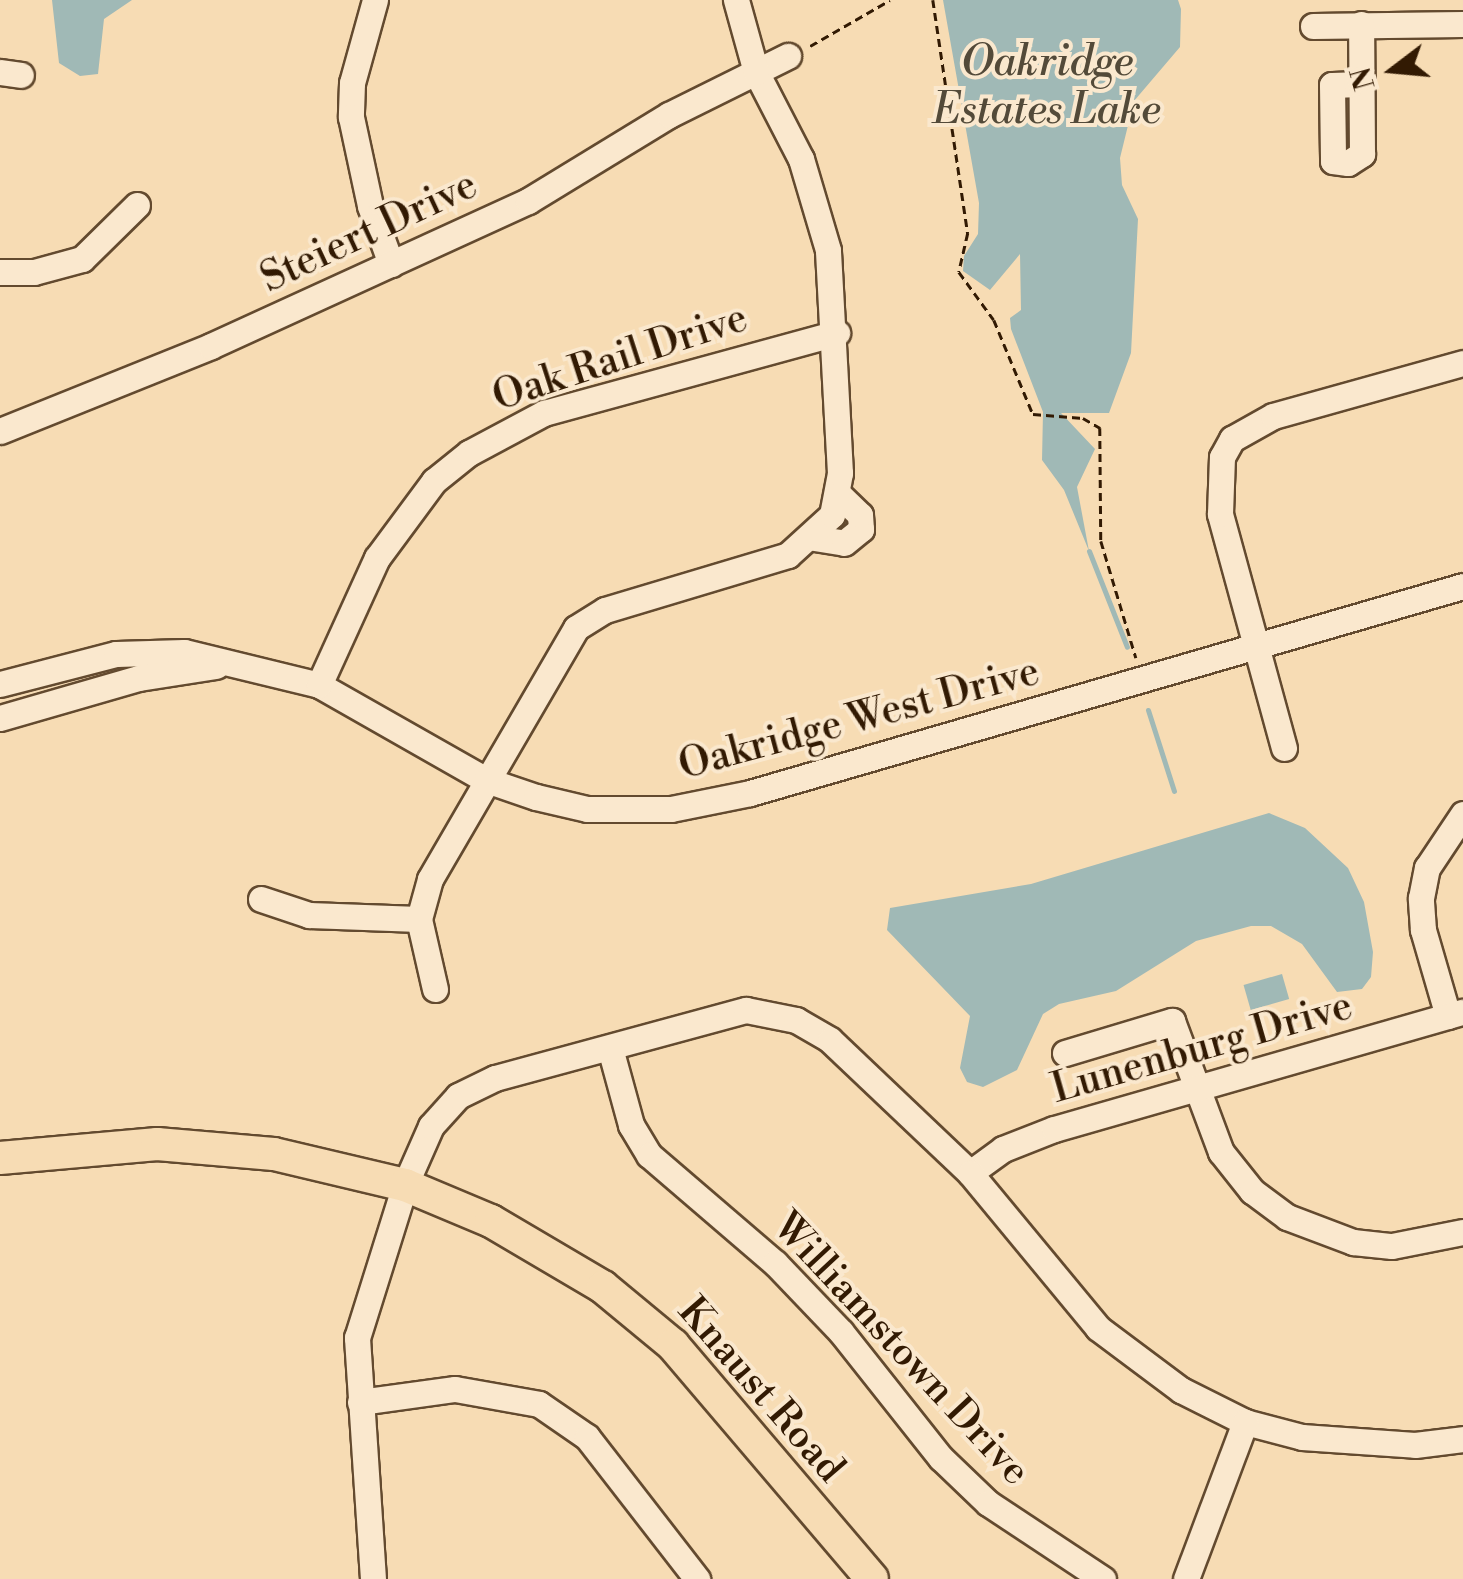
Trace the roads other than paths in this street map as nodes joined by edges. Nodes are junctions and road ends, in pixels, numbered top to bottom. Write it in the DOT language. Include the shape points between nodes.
graph roads {
  1 [pos="375,0"];
  2 [pos="736,0"];
  3 [pos="1361,24"];
  4 [pos="1463,24"];
  5 [pos="1313,26"];
  6 [pos="788,56"];
  7 [pos="756,72"];
  8 [pos="1360,84"];
  9 [pos="137,205"];
  10 [pos="391,264"];
  11 [pos="0,272"];
  12 [pos="837,333"];
  13 [pos="1463,363"];
  14 [pos="0,432"];
  15 [pos="1463,586"];
  16 [pos="1257,645"];
  17 [pos="86,661"];
  18 [pos="231,664"];
  19 [pos="0,684"];
  20 [pos="320,686"];
  21 [pos="96,690"];
  22 [pos="0,718"];
  23 [pos="1284,748"];
  24 [pos="486,780"];
  25 [pos="1463,814"];
  26 [pos="261,899"];
  27 [pos="419,918"];
  28 [pos="435,989"];
  29 [pos="1455,1014"];
  30 [pos="610,1048"];
  31 [pos="1065,1053"];
  32 [pos="1193,1092"];
  33 [pos="0,1158"];
  34 [pos="970,1173"];
  35 [pos="405,1184"];
  36 [pos="1463,1232"];
  37 [pos="360,1402"];
  38 [pos="1245,1422"];
  39 [pos="1463,1439"];
  40 [pos="373,1579"];
  41 [pos="697,1579"];
  42 [pos="872,1579"];
  43 [pos="1103,1579"];
  44 [pos="1186,1579"];
  1 -- 10 [label="street" via="352,83 351,117 370,206"];
  2 -- 7 [label="street"];
  3 -- 4 [label="street"];
  3 -- 5 [label="street"];
  3 -- 8 [label="street"];
  6 -- 7 [label="street, Steiert Drive"];
  7 -- 10 [label="street, Steiert Drive" via="669,115 528,201"];
  7 -- 12 [label="street" via="818,204"];
  9 -- 11 [label="street" via="82,259 34,272"];
  10 -- 14 [label="street, Steiert Drive"];
  12 -- 20 [label="street, Oak Rail Drive" via="544,414 469,453 434,481 377,558"];
  12 -- 24 [label="street" via="837,493 832,515 814,538 772,562 605,610 576,628"];
  13 -- 16 [label="street" via="1273,416 1232,439 1218,475 1220,514"];
  15 -- 16 [label="street, Oakridge West Drive"];
  16 -- 23 [label="street"];
  16 -- 24 [label="street, Oakridge West Drive" via="750,793 671,809 588,809"];
  17 -- 18 [label="street, Oakridge West Drive" via="147,651"];
  17 -- 19 [label="street, Oakridge West Drive"];
  17 -- 21 [label="street"];
  18 -- 20 [label="street, Oakridge West Drive"];
  18 -- 21 [label="street, Oakridge West Drive"];
  20 -- 24 [label="street, Oakridge West Drive"];
  21 -- 22 [label="street, Oakridge West Drive"];
  24 -- 27 [label="street" via="442,854"];
  25 -- 29 [label="street" via="1427,868 1421,898 1423,930"];
  26 -- 27 [label="street" via="308,916"];
  27 -- 28 [label="street"];
  29 -- 32 [label="street, Lunenburg Drive"];
  30 -- 34 [label="street" via="728,1013 796,1020 830,1040 904,1104"];
  30 -- 35 [label="street" via="495,1078 458,1096 432,1126"];
  30 -- 43 [label="street, Williamstown Drive" via="631,1125 649,1155 775,1263 841,1332 940,1458 988,1502"];
  31 -- 32 [label="street" via="1172,1022"];
  32 -- 34 [label="street, Lunenburg Drive" via="1018,1142"];
  32 -- 36 [label="street" via="1234,1172 1287,1217 1353,1242 1392,1246"];
  33 -- 35 [label="main road, Knaust Road" via="98,1146 188,1146 274,1154"];
  34 -- 38 [label="street" via="1098,1328 1154,1373"];
  35 -- 37 [label="street" via="357,1338"];
  35 -- 42 [label="main road, Knaust Road" via="534,1243 640,1315 708,1379"];
  37 -- 40 [label="street"];
  37 -- 41 [label="street" via="455,1390 540,1404 587,1436"];
  38 -- 39 [label="street" via="1358,1444"];
  38 -- 44 [label="street"];
}
